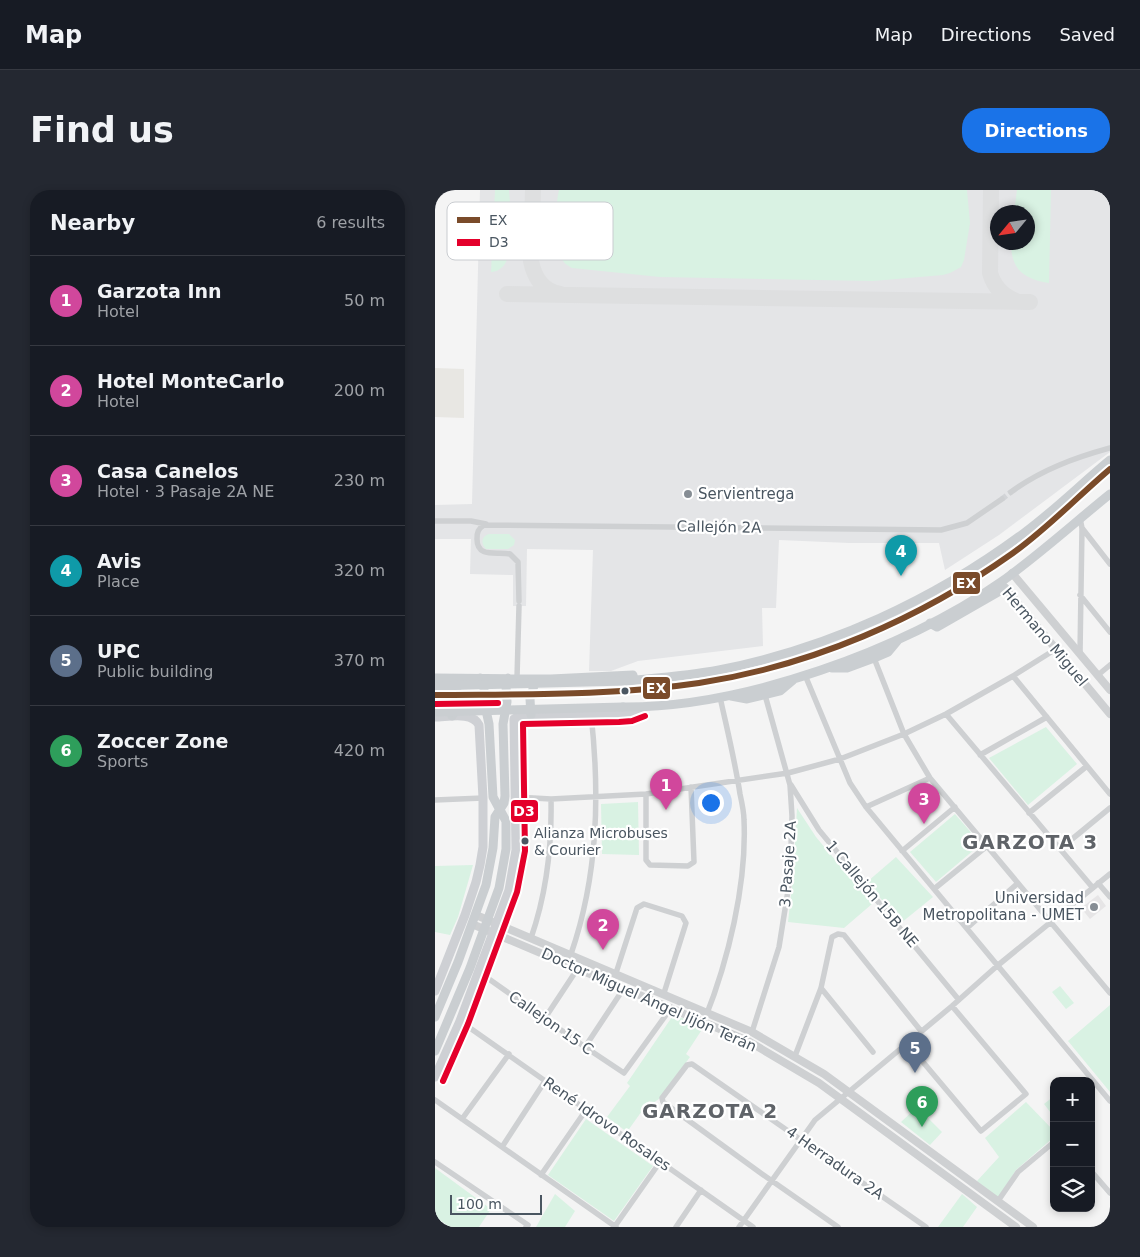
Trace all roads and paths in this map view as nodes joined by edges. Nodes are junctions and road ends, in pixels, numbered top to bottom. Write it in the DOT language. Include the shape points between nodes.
graph roads {
  1 [pos="1110,448"];
  2 [pos="1110,460"];
  3 [pos="1011,492"];
  4 [pos="1110,494"];
  5 [pos="1001,499"];
  6 [pos="435,520"];
  7 [pos="1081,523"];
  8 [pos="488,524"];
  9 [pos="1110,564"];
  10 [pos="1013,573"];
  11 [pos="1002,585"];
  12 [pos="1080,595"];
  13 [pos="1110,632"];
  14 [pos="899,638"];
  15 [pos="1056,649"];
  16 [pos="1079,654"];
  17 [pos="874,658"];
  18 [pos="1110,665"];
  19 [pos="827,668"];
  20 [pos="1098,675"];
  21 [pos="801,676"];
  22 [pos="1013,676"];
  23 [pos="435,678"];
  24 [pos="451,678"];
  25 [pos="480,678"];
  26 [pos="513,678"];
  27 [pos="536,678"];
  28 [pos="653,678"];
  29 [pos="435,686"];
  30 [pos="1110,690"];
  31 [pos="765,695"];
  32 [pos="724,696"];
  33 [pos="642,708"];
  34 [pos="435,712"];
  35 [pos="591,714"];
  36 [pos="946,714"];
  37 [pos="1110,714"];
  38 [pos="531,715"];
  39 [pos="452,716"];
  40 [pos="435,717"];
  41 [pos="1047,717"];
  42 [pos="905,734"];
  43 [pos="980,755"];
  44 [pos="839,759"];
  45 [pos="1087,766"];
  46 [pos="788,773"];
  47 [pos="930,778"];
  48 [pos="738,781"];
  49 [pos="790,785"];
  50 [pos="691,787"];
  51 [pos="645,794"];
  52 [pos="1110,794"];
  53 [pos="516,797"];
  54 [pos="483,798"];
  55 [pos="597,798"];
  56 [pos="551,799"];
  57 [pos="435,800"];
  58 [pos="866,807"];
  59 [pos="955,807"];
  60 [pos="500,808"];
  61 [pos="1110,808"];
  62 [pos="1029,813"];
  63 [pos="987,846"];
  64 [pos="1060,849"];
  65 [pos="902,851"];
  66 [pos="1110,874"];
  67 [pos="1018,883"];
  68 [pos="1096,885"];
  69 [pos="934,889"];
  70 [pos="1110,897"];
  71 [pos="474,919"];
  72 [pos="488,920"];
  73 [pos="1051,922"];
  74 [pos="497,923"];
  75 [pos="967,928"];
  76 [pos="484,929"];
  77 [pos="494,933"];
  78 [pos="531,938"];
  79 [pos="571,954"];
  80 [pos="997,966"];
  81 [pos="578,968"];
  82 [pos="479,972"];
  83 [pos="617,973"];
  84 [pos="625,988"];
  85 [pos="821,988"];
  86 [pos="435,991"];
  87 [pos="664,993"];
  88 [pos="1110,993"];
  89 [pos="959,1000"];
  90 [pos="952,1006"];
  91 [pos="671,1008"];
  92 [pos="708,1012"];
  93 [pos="435,1017"];
  94 [pos="545,1018"];
  95 [pos="460,1021"];
  96 [pos="704,1021"];
  97 [pos="921,1031"];
  98 [pos="752,1032"];
  99 [pos="907,1043"];
  100 [pos="585,1047"];
  101 [pos="435,1051"];
  102 [pos="873,1052"];
  103 [pos="509,1054"];
  104 [pos="795,1056"];
  105 [pos="435,1077"];
  106 [pos="545,1081"];
  107 [pos="849,1092"];
  108 [pos="841,1099"];
  109 [pos="435,1100"];
  110 [pos="1110,1101"];
  111 [pos="586,1110"];
  112 [pos="462,1119"];
  113 [pos="801,1140"];
  114 [pos="1050,1145"];
  115 [pos="502,1147"];
  116 [pos="435,1162"];
  117 [pos="660,1162"];
  118 [pos="541,1175"];
  119 [pos="1095,1176"];
  120 [pos="772,1182"];
  121 [pos="701,1190"];
  122 [pos="1110,1193"];
  123 [pos="998,1202"];
  124 [pos="744,1220"];
  125 [pos="526,1227"];
  126 [pos="615,1227"];
  127 [pos="676,1227"];
  128 [pos="739,1227"];
  129 [pos="753,1227"];
  130 [pos="838,1227"];
  131 [pos="926,1227"];
  132 [pos="1016,1227"];
  133 [pos="1033,1227"];
  1 -- 3 [label="street" via="1062,463 1032,477"];
  2 -- 28 [label="main road" via="1024,533 946,585 898,610 786,654 720,670"];
  4 -- 7 [label="main road"];
  5 -- 8 [label="street, Callejón 2A" via="959,526 941,530"];
  6 -- 8 [label="street, Callejón 2A"];
  7 -- 9 [label="street"];
  7 -- 10 [label="main road"];
  7 -- 12 [label="street"];
  8 -- 26 [label="street" via="479,530 479,548 484,552 507,553 518,562 519,604"];
  10 -- 11 [label="main road"];
  10 -- 16 [label="street, Hermano Miguel"];
  11 -- 14 [label="main road" via="937,626 930,623"];
  11 -- 15 [label="street, Hermano Miguel"];
  12 -- 13 [label="street"];
  12 -- 16 [label="street"];
  14 -- 17 [label="main road" via="888,652"];
  14 -- 19 [label="main road"];
  15 -- 22 [label="street"];
  15 -- 37 [label="street, Hermano Miguel"];
  16 -- 20 [label="street, Hermano Miguel"];
  17 -- 19 [label="main road" via="847,668"];
  17 -- 42 [label="street"];
  18 -- 20 [label="street"];
  19 -- 21 [label="main road"];
  20 -- 30 [label="street, Hermano Miguel"];
  21 -- 31 [label="main road" via="780,691"];
  21 -- 32 [label="main road"];
  21 -- 44 [label="street"];
  22 -- 36 [label="street"];
  22 -- 41 [label="street"];
  23 -- 24 [label="main road"];
  24 -- 25 [label="main road"];
  24 -- 39 [label="main road" via="459,701"];
  25 -- 26 [label="main road"];
  25 -- 60 [label="main road" via="489,724 493,796"];
  26 -- 27 [label="main road"];
  26 -- 60 [label="main road" via="507,686 503,724 505,796"];
  27 -- 28 [label="main road" via="614,675"];
  27 -- 38 [label="main road" via="530,699"];
  28 -- 29 [label="main road, bridge"];
  31 -- 32 [label="main road" via="747,699"];
  31 -- 46 [label="street, 3 Pasaje 2A"];
  32 -- 33 [label="main road"];
  32 -- 48 [label="street"];
  33 -- 34 [label="main road, bridge"];
  33 -- 35 [label="main road" via="631,712"];
  35 -- 38 [label="main road"];
  35 -- 55 [label="street"];
  36 -- 42 [label="street"];
  36 -- 43 [label="street"];
  38 -- 53 [label="main road" via="516,716 513,724"];
  39 -- 40 [label="main road"];
  39 -- 54 [label="main road" via="470,717 479,724"];
  41 -- 43 [label="street"];
  41 -- 45 [label="street"];
  42 -- 44 [label="street"];
  42 -- 47 [label="street"];
  43 -- 62 [label="street"];
  44 -- 46 [label="street"];
  44 -- 58 [label="street"];
  45 -- 52 [label="street"];
  45 -- 62 [label="street"];
  46 -- 48 [label="street"];
  46 -- 49 [label="street, 3 Pasaje 2A"];
  47 -- 58 [label="street"];
  47 -- 59 [label="street"];
  48 -- 50 [label="street"];
  48 -- 92 [label="street" via="745,820 740,894"];
  49 -- 89 [label="street, 1 Callejón 15B NE" via="819,830"];
  49 -- 98 [label="street, 3 Pasaje 2A" via="790,878 779,947"];
  50 -- 51 [label="street"];
  50 -- 51 [label="street" via="694,862 689,866 647,863"];
  51 -- 55 [label="street"];
  53 -- 56 [label="street"];
  53 -- 74 [label="main road" via="513,870"];
  54 -- 57 [label="street"];
  54 -- 86 [label="main road" via="483,847 476,882"];
  55 -- 56 [label="street"];
  55 -- 79 [label="street" via="591,873"];
  56 -- 78 [label="street" via="549,869"];
  58 -- 65 [label="street"];
  59 -- 63 [label="street"];
  59 -- 65 [label="street"];
  60 -- 71 [label="main road" via="495,817 486,885"];
  60 -- 72 [label="main road" via="506,821 506,849 499,888"];
  61 -- 64 [label="street"];
  62 -- 64 [label="street"];
  63 -- 67 [label="street"];
  63 -- 69 [label="street"];
  64 -- 68 [label="street"];
  65 -- 69 [label="street"];
  66 -- 68 [label="street"];
  67 -- 73 [label="street"];
  67 -- 75 [label="street"];
  68 -- 70 [label="street"];
  68 -- 73 [label="street"];
  69 -- 75 [label="street"];
  71 -- 72 [label="street, Doctor Miguel Ángel Jijón Terán"];
  71 -- 76 [label="street, Doctor Miguel Ángel Jijón Terán"];
  71 -- 93 [label="main road"];
  72 -- 74 [label="street, Doctor Miguel Ángel Jijón Terán"];
  72 -- 76 [label="main road"];
  73 -- 80 [label="street"];
  73 -- 88 [label="street"];
  74 -- 77 [label="main road"];
  74 -- 78 [label="street, Doctor Miguel Ángel Jijón Terán"];
  75 -- 80 [label="street"];
  76 -- 77 [label="street, Doctor Miguel Ángel Jijón Terán"];
  76 -- 101 [label="main road"];
  77 -- 81 [label="street, Doctor Miguel Ángel Jijón Terán"];
  77 -- 82 [label="main road"];
  78 -- 79 [label="street, Doctor Miguel Ángel Jijón Terán"];
  79 -- 83 [label="street, Doctor Miguel Ángel Jijón Terán"];
  80 -- 89 [label="street"];
  80 -- 110 [label="street"];
  81 -- 84 [label="street, Doctor Miguel Ángel Jijón Terán"];
  81 -- 94 [label="street"];
  82 -- 94 [label="street, Callejon 15 C"];
  82 -- 95 [label="main road"];
  83 -- 87 [label="street, Doctor Miguel Ángel Jijón Terán"];
  83 -- 87 [label="street" via="637,908 644,904 682,916 686,923"];
  84 -- 91 [label="street, Doctor Miguel Ángel Jijón Terán"];
  84 -- 100 [label="street"];
  85 -- 97 [label="street" via="832,937 844,935"];
  85 -- 102 [label="street"];
  85 -- 104 [label="street"];
  87 -- 92 [label="street, Doctor Miguel Ángel Jijón Terán"];
  89 -- 90 [label="street"];
  90 -- 97 [label="street"];
  90 -- 99 [label="street" via="1026,1094 981,1131"];
  91 -- 96 [label="street, Doctor Miguel Ángel Jijón Terán"];
  91 -- 100 [label="street, Callejon 15 C" via="626,1072"];
  92 -- 96 [label="street"];
  92 -- 98 [label="street, Doctor Miguel Ángel Jijón Terán"];
  94 -- 100 [label="street, Callejon 15 C"];
  95 -- 103 [label="street, René Idrovo Rosales"];
  95 -- 105 [label="main road"];
  96 -- 108 [label="street, Doctor Miguel Ángel Jijón Terán" via="748,1041"];
  97 -- 99 [label="street"];
  98 -- 104 [label="street, Doctor Miguel Ángel Jijón Terán"];
  99 -- 107 [label="street"];
  103 -- 106 [label="street, René Idrovo Rosales"];
  103 -- 112 [label="street"];
  104 -- 107 [label="street, Doctor Miguel Ángel Jijón Terán"];
  106 -- 111 [label="street, René Idrovo Rosales"];
  106 -- 115 [label="street"];
  107 -- 108 [label="street"];
  107 -- 123 [label="street, Doctor Miguel Ángel Jijón Terán"];
  108 -- 113 [label="street" via="815,1120"];
  108 -- 132 [label="street, Doctor Miguel Ángel Jijón Terán"];
  109 -- 112 [label="street"];
  111 -- 117 [label="street, René Idrovo Rosales"];
  111 -- 118 [label="street"];
  112 -- 115 [label="street"];
  113 -- 120 [label="street"];
  113 -- 120 [label="street, 4 Herradura 2A" via="692,1064 687,1065 662,1098 663,1102"];
  113 -- 131 [label="street, 4 Herradura 2A"];
  114 -- 123 [label="street" via="1018,1172"];
  115 -- 118 [label="street"];
  116 -- 125 [label="street" via="528,1225"];
  117 -- 121 [label="street, René Idrovo Rosales"];
  117 -- 126 [label="street"];
  118 -- 126 [label="street"];
  119 -- 122 [label="street"];
  120 -- 124 [label="street"];
  120 -- 130 [label="street, 4 Herradura 2A"];
  121 -- 124 [label="street, René Idrovo Rosales"];
  121 -- 127 [label="street"];
  123 -- 133 [label="street, Doctor Miguel Ángel Jijón Terán"];
  124 -- 128 [label="street"];
  124 -- 129 [label="street, René Idrovo Rosales"];
}
